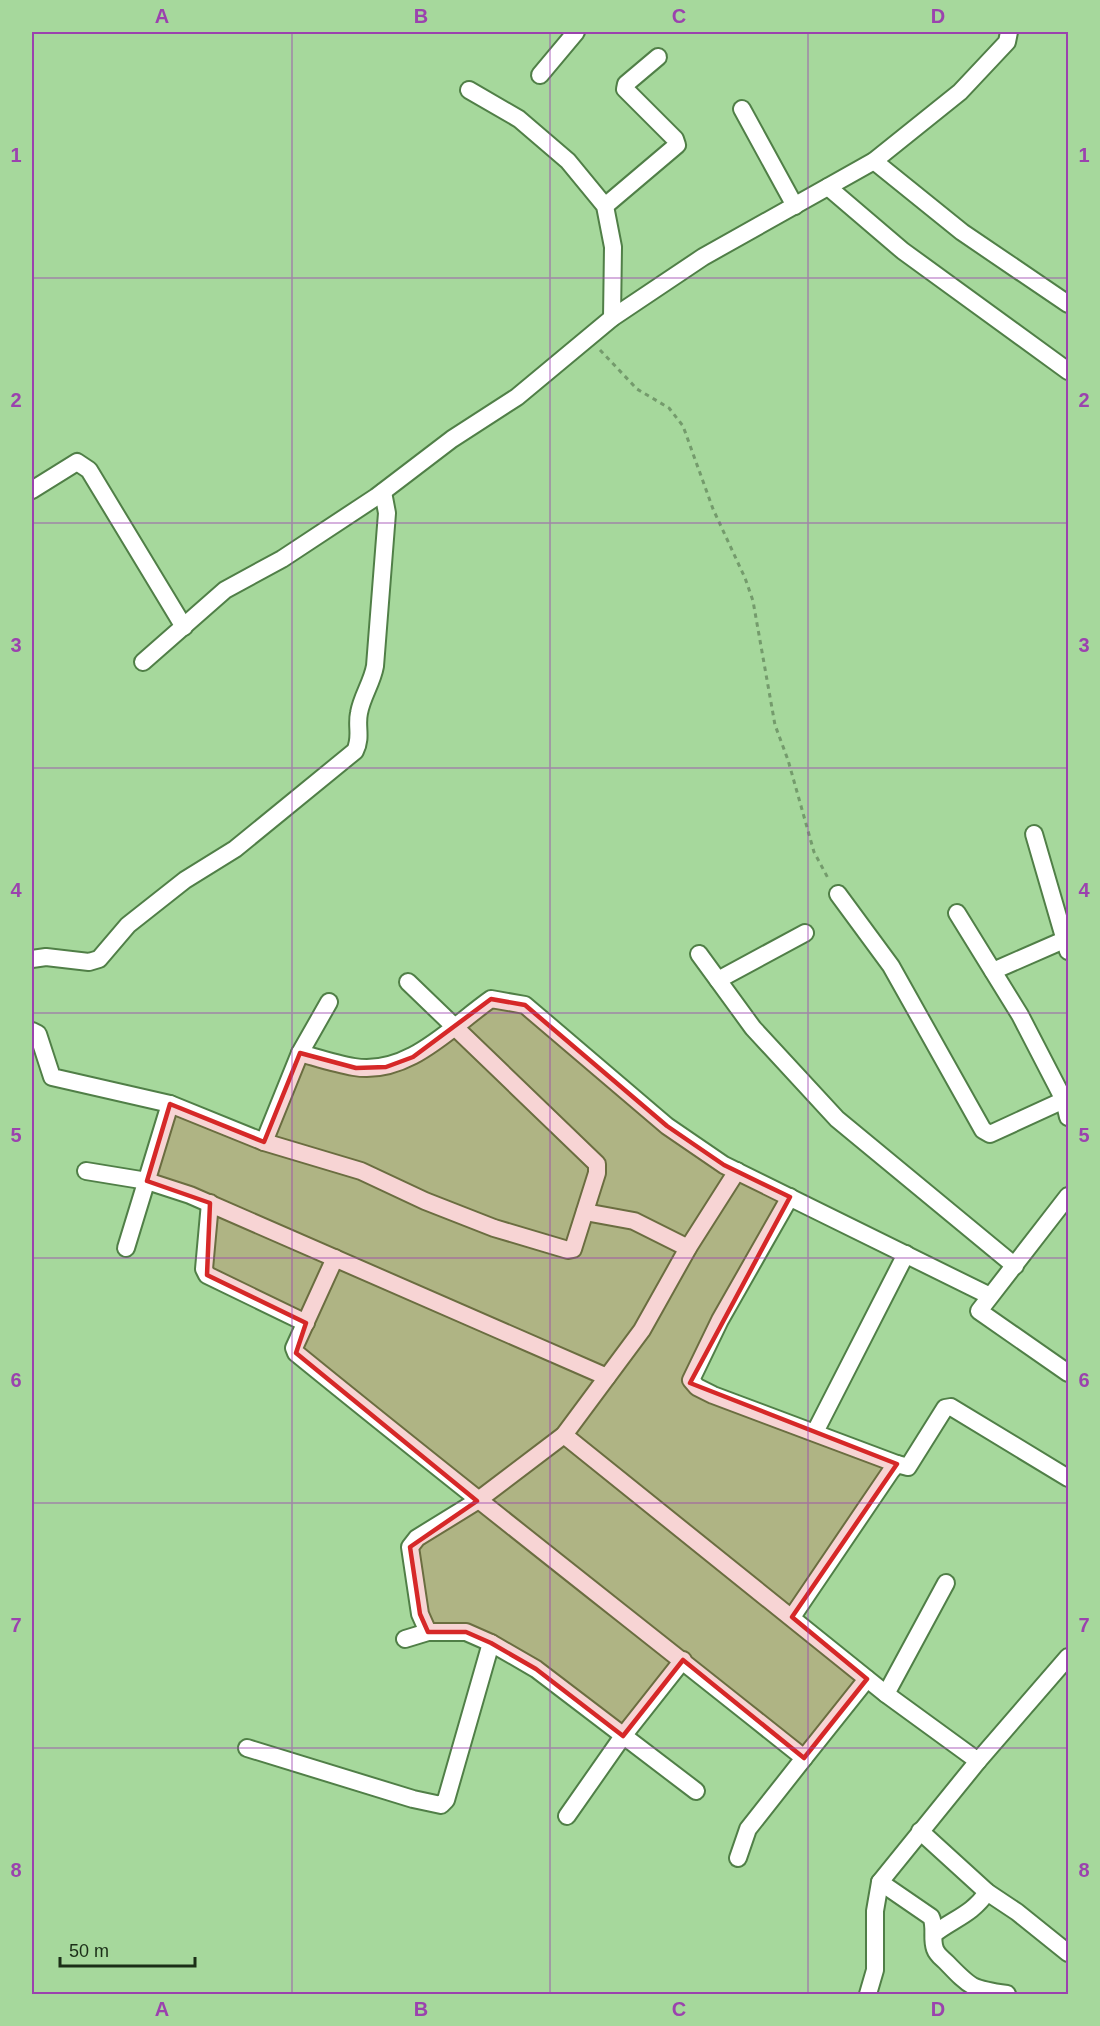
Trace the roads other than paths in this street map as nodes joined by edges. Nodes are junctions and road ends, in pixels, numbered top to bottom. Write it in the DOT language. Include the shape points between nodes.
graph roads {
  1 [pos="576,32"];
  2 [pos="1010,32"];
  3 [pos="658,57"];
  4 [pos="540,75"];
  5 [pos="469,90"];
  6 [pos="742,109"];
  7 [pos="873,161"];
  8 [pos="828,186"];
  9 [pos="605,206"];
  10 [pos="795,206"];
  11 [pos="1068,304"];
  12 [pos="612,318"];
  13 [pos="1068,371"];
  14 [pos="32,490"];
  15 [pos="383,492"];
  16 [pos="184,627"];
  17 [pos="143,662"];
  18 [pos="1034,834"];
  19 [pos="838,894"];
  20 [pos="957,913"];
  21 [pos="805,933"];
  22 [pos="1066,946"];
  23 [pos="699,954"];
  24 [pos="32,959"];
  25 [pos="993,971"];
  26 [pos="718,980"];
  27 [pos="408,982"];
  28 [pos="329,1002"];
  29 [pos="454,1026"];
  30 [pos="32,1031"];
  31 [pos="300,1053"];
  32 [pos="1064,1100"];
  33 [pos="171,1104"];
  34 [pos="1068,1117"];
  35 [pos="264,1142"];
  36 [pos="86,1171"];
  37 [pos="737,1171"];
  38 [pos="147,1182"];
  39 [pos="790,1197"];
  40 [pos="1068,1197"];
  41 [pos="210,1203"];
  42 [pos="585,1212"];
  43 [pos="126,1248"];
  44 [pos="688,1248"];
  45 [pos="906,1254"];
  46 [pos="335,1258"];
  47 [pos="1015,1266"];
  48 [pos="990,1296"];
  49 [pos="306,1323"];
  50 [pos="1068,1373"];
  51 [pos="607,1377"];
  52 [pos="815,1432"];
  53 [pos="564,1435"];
  54 [pos="897,1464"];
  55 [pos="1068,1478"];
  56 [pos="477,1501"];
  57 [pos="946,1583"];
  58 [pos="792,1617"];
  59 [pos="428,1632"];
  60 [pos="405,1639"];
  61 [pos="491,1643"];
  62 [pos="1068,1657"];
  63 [pos="683,1660"];
  64 [pos="867,1679"];
  65 [pos="886,1694"];
  66 [pos="623,1736"];
  67 [pos="246,1748"];
  68 [pos="804,1758"];
  69 [pos="978,1761"];
  70 [pos="696,1791"];
  71 [pos="567,1816"];
  72 [pos="920,1831"];
  73 [pos="738,1858"];
  74 [pos="880,1882"];
  75 [pos="987,1892"];
  76 [pos="934,1934"];
  77 [pos="1068,1953"];
  78 [pos="868,1995"];
  79 [pos="1007,1995"];
  1 -- 4 [label="street"];
  2 -- 7 [label="street" via="1007,42 960,92"];
  3 -- 9 [label="street" via="625,89 675,138 677,145"];
  5 -- 9 [label="street" via="519,119 568,161"];
  6 -- 10 [label="street"];
  7 -- 8 [label="street"];
  7 -- 11 [label="street" via="962,232"];
  8 -- 10 [label="street"];
  8 -- 13 [label="street" via="903,251"];
  9 -- 12 [label="street" via="613,247"];
  10 -- 12 [label="street" via="703,257"];
  12 -- 15 [label="street" via="517,397 452,439"];
  14 -- 16 [label="street" via="77,462 89,470"];
  15 -- 16 [label="street" via="282,559 225,590"];
  15 -- 24 [label="street" via="387,513 375,666 358,715 360,740 355,751 235,849 185,880 128,925 99,959"];
  16 -- 17 [label="street"];
  18 -- 22 [label="street"];
  19 -- 32 [label="street" via="891,966 983,1130 990,1134"];
  20 -- 25 [label="street"];
  21 -- 26 [label="street"];
  22 -- 25 [label="street"];
  23 -- 26 [label="street"];
  25 -- 32 [label="street"];
  26 -- 47 [label="street" via="753,1028 837,1119"];
  27 -- 29 [label="street"];
  28 -- 31 [label="street"];
  29 -- 31 [label="street" via="413,1057 386,1067 356,1068"];
  29 -- 37 [label="street" via="491,999 525,1005 667,1126"];
  29 -- 42 [label="street" via="597,1164"];
  30 -- 33 [label="street" via="38,1034 52,1077"];
  31 -- 35 [label="street"];
  32 -- 34 [label="street"];
  33 -- 35 [label="street"];
  33 -- 38 [label="street"];
  35 -- 42 [label="street" via="362,1171 494,1228 568,1250 573,1249"];
  36 -- 38 [label="street"];
  37 -- 39 [label="street"];
  37 -- 44 [label="street"];
  38 -- 41 [label="street"];
  38 -- 43 [label="street"];
  39 -- 45 [label="street"];
  39 -- 52 [label="street" via="720,1320 691,1380 713,1395"];
  40 -- 47 [label="street"];
  41 -- 46 [label="street"];
  41 -- 49 [label="street" via="204,1269 207,1275"];
  42 -- 44 [label="street" via="634,1221"];
  44 -- 51 [label="street" via="642,1330"];
  45 -- 48 [label="street"];
  45 -- 52 [label="street"];
  46 -- 49 [label="street"];
  46 -- 51 [label="street"];
  47 -- 48 [label="street"];
  48 -- 50 [label="street" via="979,1311"];
  49 -- 56 [label="street" via="294,1348 296,1353"];
  51 -- 53 [label="street"];
  52 -- 54 [label="street"];
  53 -- 56 [label="street"];
  53 -- 58 [label="street"];
  54 -- 55 [label="street" via="908,1467 945,1408 951,1407"];
  54 -- 58 [label="street"];
  56 -- 59 [label="street" via="417,1538 410,1547 420,1614"];
  56 -- 63 [label="street"];
  57 -- 65 [label="street"];
  58 -- 64 [label="street"];
  59 -- 60 [label="street"];
  59 -- 61 [label="street" via="466,1632"];
  61 -- 66 [label="street" via="536,1670"];
  61 -- 67 [label="street" via="446,1800 441,1805"];
  62 -- 69 [label="street"];
  63 -- 66 [label="street"];
  63 -- 68 [label="street"];
  64 -- 65 [label="street"];
  64 -- 68 [label="street"];
  65 -- 69 [label="street"];
  66 -- 70 [label="street"];
  66 -- 71 [label="street"];
  68 -- 73 [label="street" via="748,1829"];
  69 -- 72 [label="street"];
  72 -- 74 [label="street"];
  72 -- 75 [label="street"];
  74 -- 76 [label="street" via="931,1917"];
  74 -- 78 [label="street" via="875,1911 875,1970"];
  75 -- 76 [label="street" via="969,1913"];
  75 -- 77 [label="street"];
  76 -- 79 [label="street" via="936,1954 966,1984"];
}
